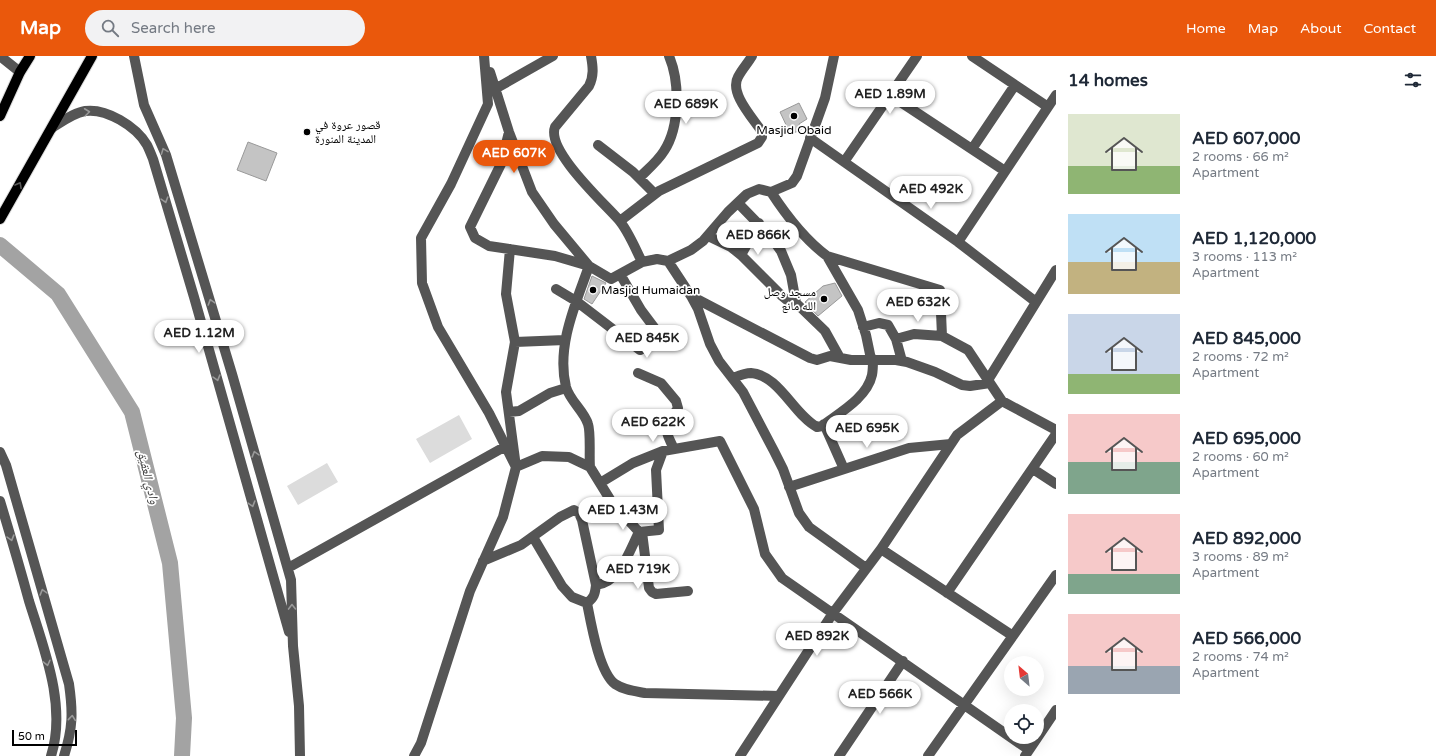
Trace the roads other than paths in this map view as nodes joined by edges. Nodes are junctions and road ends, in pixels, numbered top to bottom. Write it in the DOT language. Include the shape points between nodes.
graph roads {
  1 [pos="0,56"];
  2 [pos="30,56"];
  3 [pos="92,56"];
  4 [pos="134,56"];
  5 [pos="485,56"];
  6 [pos="553,56"];
  7 [pos="591,56"];
  8 [pos="670,56"];
  9 [pos="752,56"];
  10 [pos="834,56"];
  11 [pos="917,56"];
  12 [pos="972,56"];
  13 [pos="20,72"];
  14 [pos="1015,85"];
  15 [pos="495,89"];
  16 [pos="890,95"];
  17 [pos="1056,95"];
  18 [pos="1048,107"];
  19 [pos="0,116"];
  20 [pos="52,128"];
  21 [pos="509,132"];
  22 [pos="810,138"];
  23 [pos="598,145"];
  24 [pos="972,149"];
  25 [pos="844,162"];
  26 [pos="1005,171"];
  27 [pos="639,178"];
  28 [pos="771,192"];
  29 [pos="655,194"];
  30 [pos="738,203"];
  31 [pos="0,219"];
  32 [pos="620,221"];
  33 [pos="758,223"];
  34 [pos="708,236"];
  35 [pos="958,242"];
  36 [pos="510,249"];
  37 [pos="741,255"];
  38 [pos="827,256"];
  39 [pos="668,261"];
  40 [pos="642,262"];
  41 [pos="589,266"];
  42 [pos="1056,270"];
  43 [pos="620,274"];
  44 [pos="556,289"];
  45 [pos="691,296"];
  46 [pos="576,301"];
  47 [pos="796,302"];
  48 [pos="1036,302"];
  49 [pos="863,327"];
  50 [pos="942,336"];
  51 [pos="896,339"];
  52 [pos="565,340"];
  53 [pos="515,342"];
  54 [pos="840,358"];
  55 [pos="872,359"];
  56 [pos="902,361"];
  57 [pos="638,373"];
  58 [pos="733,378"];
  59 [pos="989,381"];
  60 [pos="566,388"];
  61 [pos="1002,401"];
  62 [pos="509,412"];
  63 [pos="824,424"];
  64 [pos="1056,430"];
  65 [pos="1056,434"];
  66 [pos="952,444"];
  67 [pos="506,446"];
  68 [pos="674,449"];
  69 [pos="663,451"];
  70 [pos="0,452"];
  71 [pos="516,467"];
  72 [pos="590,467"];
  73 [pos="844,469"];
  74 [pos="1033,469"];
  75 [pos="600,483"];
  76 [pos="1056,484"];
  77 [pos="789,487"];
  78 [pos="0,501"];
  79 [pos="641,532"];
  80 [pos="533,537"];
  81 [pos="880,549"];
  82 [pos="483,561"];
  83 [pos="288,568"];
  84 [pos="866,568"];
  85 [pos="1056,575"];
  86 [pos="596,585"];
  87 [pos="688,591"];
  88 [pos="947,592"];
  89 [pos="587,603"];
  90 [pos="833,613"];
  91 [pos="1013,636"];
  92 [pos="293,646"];
  93 [pos="903,662"];
  94 [pos="779,696"];
  95 [pos="964,704"];
  96 [pos="1056,710"];
  97 [pos="1027,753"];
  98 [pos="51,756"];
  99 [pos="64,756"];
  100 [pos="300,756"];
  101 [pos="414,756"];
  102 [pos="740,756"];
  103 [pos="839,756"];
  104 [pos="928,756"];
  1 -- 13 [label="street"];
  2 -- 13 [label="main road"];
  3 -- 20 [label="main road"];
  83 -- 4 [label="street, one-way" via="166,155 144,104"];
  5 -- 15 [label="street"];
  5 -- 67 [label="street" via="488,104 451,184 421,238 422,283 438,327"];
  6 -- 15 [label="street"];
  7 -- 32 [label="street" via="593,79 590,86 555,127 554,135 569,164 584,184"];
  8 -- 27 [label="street" via="675,69 677,112 674,129 664,153"];
  9 -- 29 [label="street" via="737,77 736,85 739,98 762,132 760,140"];
  10 -- 22 [label="street" via="825,98"];
  11 -- 16 [label="street"];
  12 -- 14 [label="street"];
  13 -- 19 [label="main road"];
  14 -- 18 [label="street"];
  14 -- 24 [label="street"];
  15 -- 21 [label="street"];
  16 -- 24 [label="street"];
  16 -- 25 [label="street"];
  17 -- 18 [label="street"];
  18 -- 26 [label="street"];
  31 -- 20 [label="main road, one-way"];
  20 -- 92 [label="street, one-way" via="83,111 98,111 115,117 128,126 149,149 194,297"];
  21 -- 36 [label="street" via="501,164 470,228 475,238 489,246"];
  21 -- 41 [label="street" via="532,192 554,224"];
  22 -- 25 [label="street"];
  22 -- 28 [label="street" via="797,176 792,183"];
  23 -- 27 [label="street"];
  24 -- 26 [label="street"];
  25 -- 35 [label="street"];
  26 -- 35 [label="street"];
  27 -- 29 [label="street"];
  28 -- 30 [label="street" via="759,189 747,194"];
  28 -- 38 [label="street" via="784,212 817,249"];
  29 -- 32 [label="street"];
  30 -- 33 [label="street"];
  30 -- 34 [label="street"];
  32 -- 40 [label="street"];
  33 -- 37 [label="street"];
  33 -- 47 [label="street" via="781,251 791,275"];
  34 -- 37 [label="street"];
  34 -- 39 [label="street" via="691,250"];
  35 -- 48 [label="street"];
  36 -- 41 [label="street" via="555,256"];
  36 -- 53 [label="street" via="506,294"];
  37 -- 47 [label="street" via="782,296"];
  38 -- 49 [label="street" via="858,310"];
  38 -- 50 [label="street" via="940,290"];
  39 -- 40 [label="street" via="657,259"];
  39 -- 45 [label="street"];
  40 -- 43 [label="street"];
  41 -- 43 [label="street" via="611,279"];
  41 -- 46 [label="street"];
  42 -- 48 [label="street"];
  43 -- 46 [label="street" via="641,310 662,338 640,350"];
  44 -- 46 [label="street"];
  45 -- 54 [label="street" via="810,358"];
  45 -- 58 [label="street" via="710,344"];
  46 -- 52 [label="street"];
  47 -- 54 [label="street" via="825,331"];
  48 -- 59 [label="street"];
  49 -- 51 [label="street" via="879,323 888,324"];
  49 -- 55 [label="street"];
  50 -- 51 [label="street" via="914,334"];
  50 -- 59 [label="street" via="968,350"];
  51 -- 56 [label="street"];
  52 -- 53 [label="street"];
  52 -- 60 [label="street"];
  53 -- 62 [label="street" via="506,392"];
  54 -- 55 [label="street"];
  55 -- 56 [label="street"];
  55 -- 63 [label="street" via="872,376 864,390 854,402"];
  56 -- 59 [label="street" via="935,372 962,385 970,386"];
  57 -- 68 [label="street" via="661,383 676,401 678,408 666,426 668,438"];
  58 -- 63 [label="street" via="750,373 764,378 811,424 817,427"];
  58 -- 77 [label="street" via="774,451"];
  59 -- 61 [label="street"];
  60 -- 62 [label="street" via="550,393 519,411"];
  60 -- 72 [label="street" via="588,424"];
  61 -- 64 [label="street"];
  61 -- 66 [label="street" via="957,435"];
  62 -- 71 [label="street"];
  63 -- 73 [label="street"];
  65 -- 74 [label="street"];
  66 -- 73 [label="street" via="909,448"];
  66 -- 81 [label="street"];
  67 -- 71 [label="street"];
  67 -- 83 [label="street"];
  68 -- 69 [label="street"];
  68 -- 90 [label="street" via="720,441 754,509 765,554 782,578"];
  69 -- 75 [label="street" via="633,463"];
  69 -- 79 [label="street" via="656,470 659,530"];
  99 -- 70 [label="street, one-way" via="70,738 73,711 69,684 6,465"];
  71 -- 72 [label="street" via="542,456 569,457"];
  71 -- 82 [label="street" via="503,517"];
  72 -- 75 [label="street"];
  73 -- 77 [label="street"];
  74 -- 76 [label="street"];
  74 -- 88 [label="street"];
  75 -- 79 [label="street" via="611,501"];
  77 -- 84 [label="street" via="799,513 809,527"];
  78 -- 98 [label="street, one-way" via="53,688 57,719"];
  79 -- 86 [label="street" via="618,572 612,579"];
  79 -- 87 [label="street" via="649,588 652,592 656,594"];
  80 -- 82 [label="street" via="521,545"];
  80 -- 86 [label="street" via="569,511 579,513"];
  80 -- 89 [label="street" via="562,586 572,597"];
  81 -- 84 [label="street"];
  81 -- 88 [label="street"];
  82 -- 101 [label="street" via="470,591 421,742"];
  92 -- 83 [label="street, one-way" via="291,580"];
  84 -- 90 [label="street"];
  85 -- 91 [label="street"];
  86 -- 89 [label="street" via="593,598"];
  88 -- 91 [label="street"];
  89 -- 94 [label="street" via="597,649 609,676 623,689 645,693"];
  90 -- 93 [label="street"];
  90 -- 94 [label="street"];
  91 -- 95 [label="street"];
  92 -- 100 [label="street" via="299,706"];
  93 -- 95 [label="street"];
  93 -- 103 [label="street"];
  94 -- 102 [label="street"];
  95 -- 97 [label="street"];
  95 -- 104 [label="street"];
  96 -- 97 [label="street"];
}
